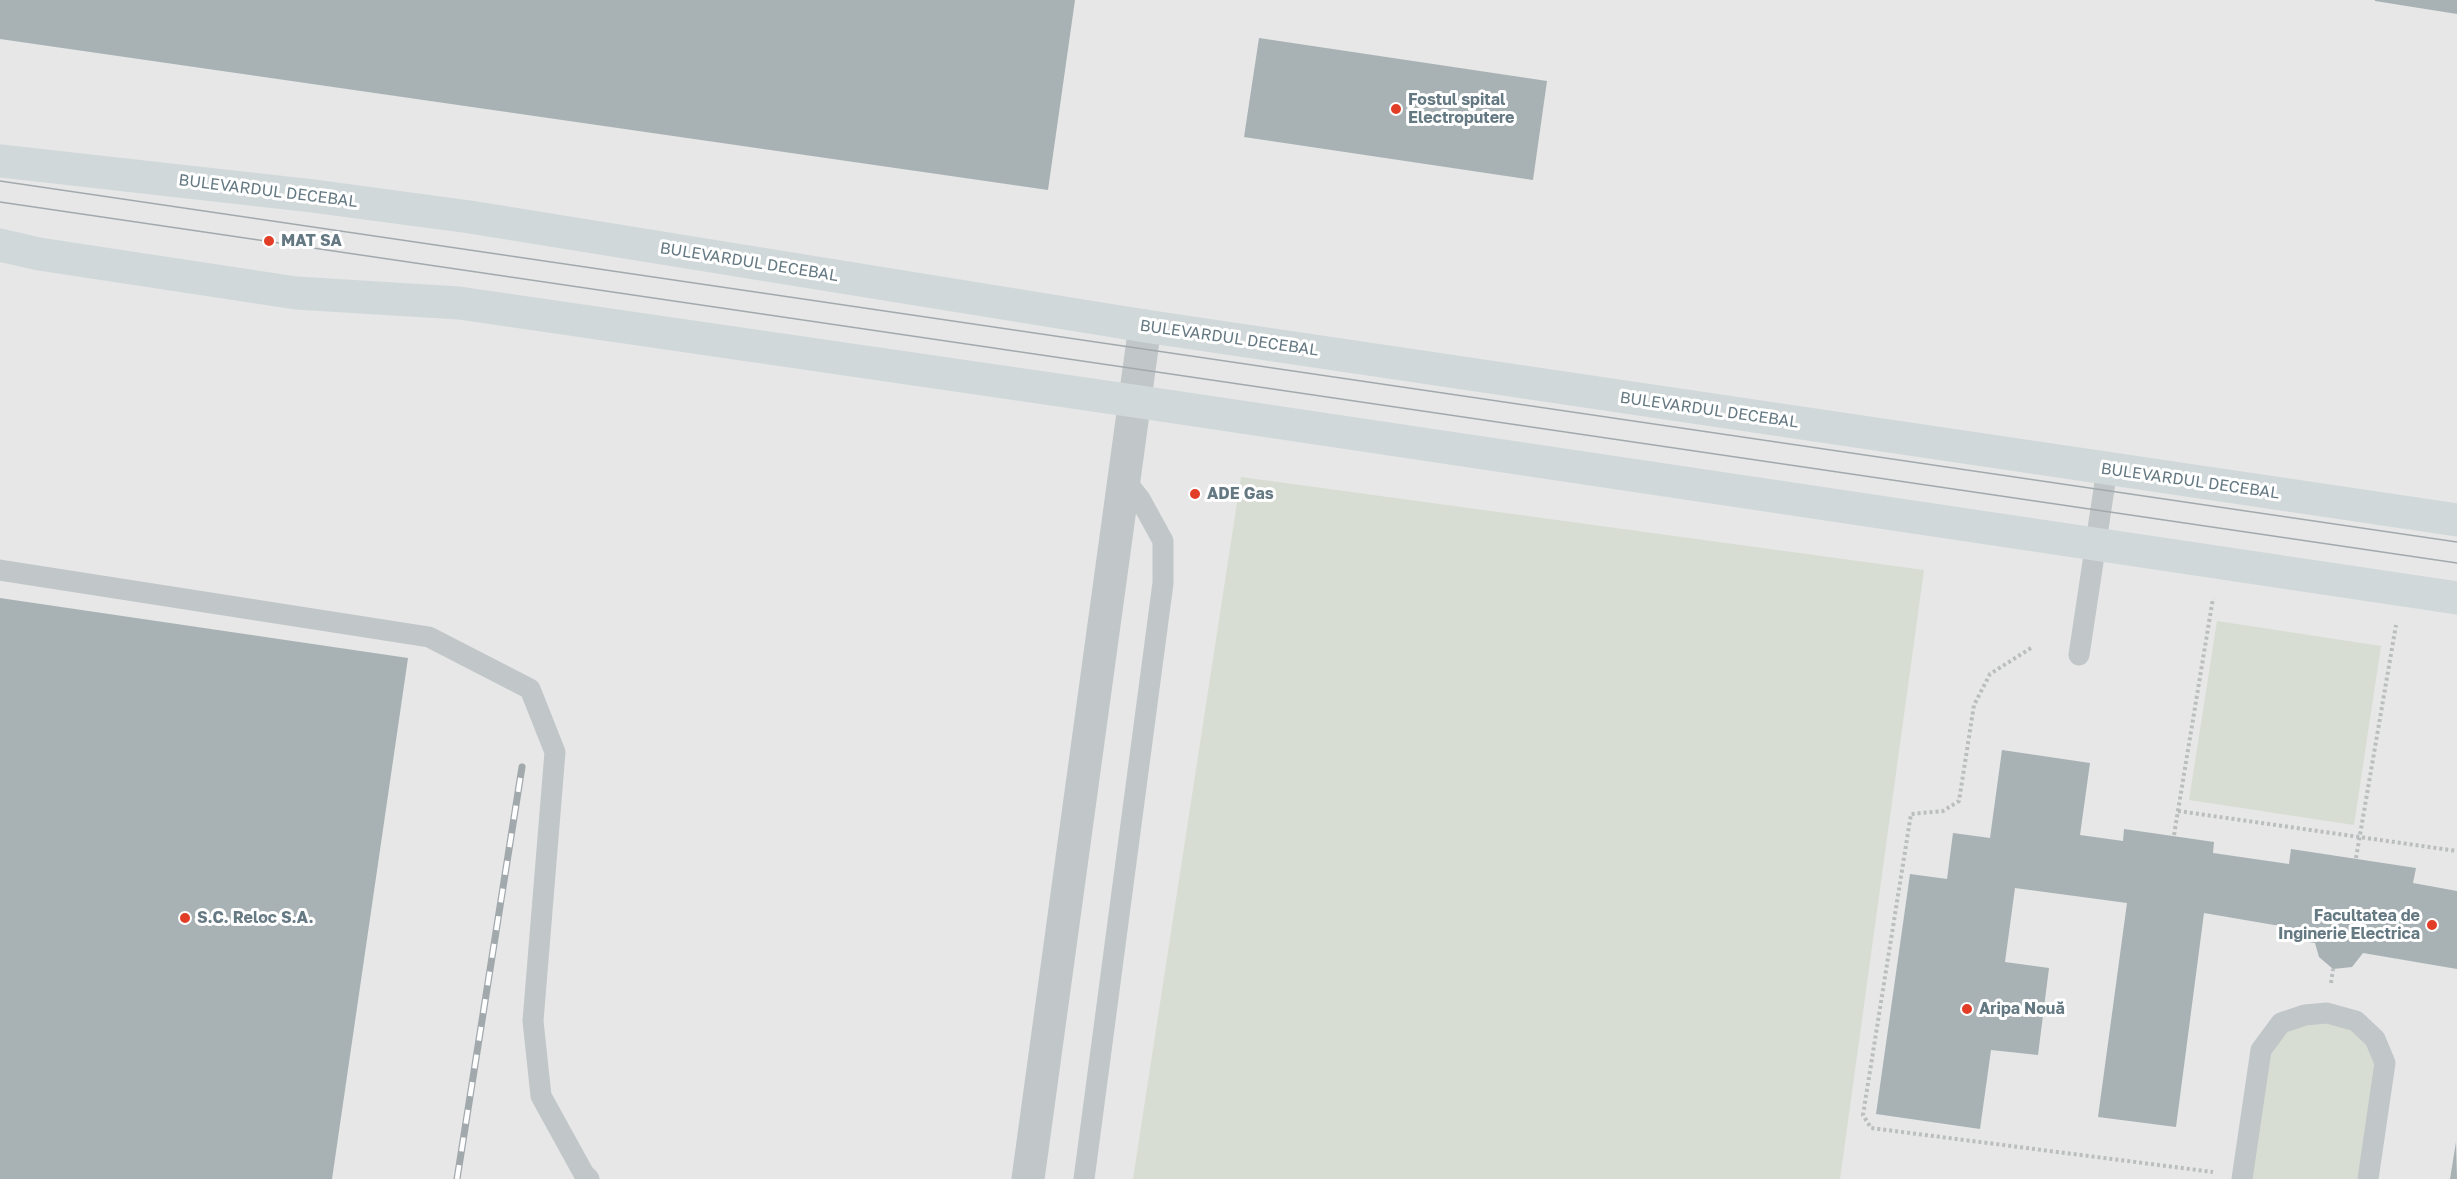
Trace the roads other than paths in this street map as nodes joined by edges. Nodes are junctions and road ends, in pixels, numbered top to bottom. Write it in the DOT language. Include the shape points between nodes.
graph roads {
  1 [pos="0,161"];
  2 [pos="0,245"];
  3 [pos="1144,326"];
  4 [pos="1134,401"];
  5 [pos="2107,469"];
  6 [pos="1124,479"];
  7 [pos="2457,520"];
  8 [pos="2096,544"];
  9 [pos="0,570"];
  10 [pos="2457,598"];
  11 [pos="2079,655"];
  12 [pos="2242,1177"];
  13 [pos="589,1179"];
  14 [pos="1028,1179"];
  15 [pos="1084,1179"];
  16 [pos="2368,1179"];
  1 -- 3 [label="main road, BULEVARDUL DECEBAL" via="470,217"];
  2 -- 4 [label="main road" via="296,294 459,303"];
  3 -- 4 [label="street"];
  3 -- 5 [label="main road, BULEVARDUL DECEBAL"];
  4 -- 6 [label="street"];
  4 -- 8 [label="main road"];
  5 -- 7 [label="main road, BULEVARDUL DECEBAL"];
  5 -- 8 [label="lane"];
  6 -- 14 [label="street"];
  6 -- 15 [label="lane" via="1140,499 1162,541 1163,583"];
  8 -- 10 [label="main road"];
  8 -- 11 [label="lane"];
  9 -- 13 [label="lane" via="429,637 530,689 555,752 533,1021 541,1096"];
  12 -- 16 [label="lane" via="2261,1050 2281,1023 2327,1013 2356,1021 2375,1039 2385,1063"];
}
